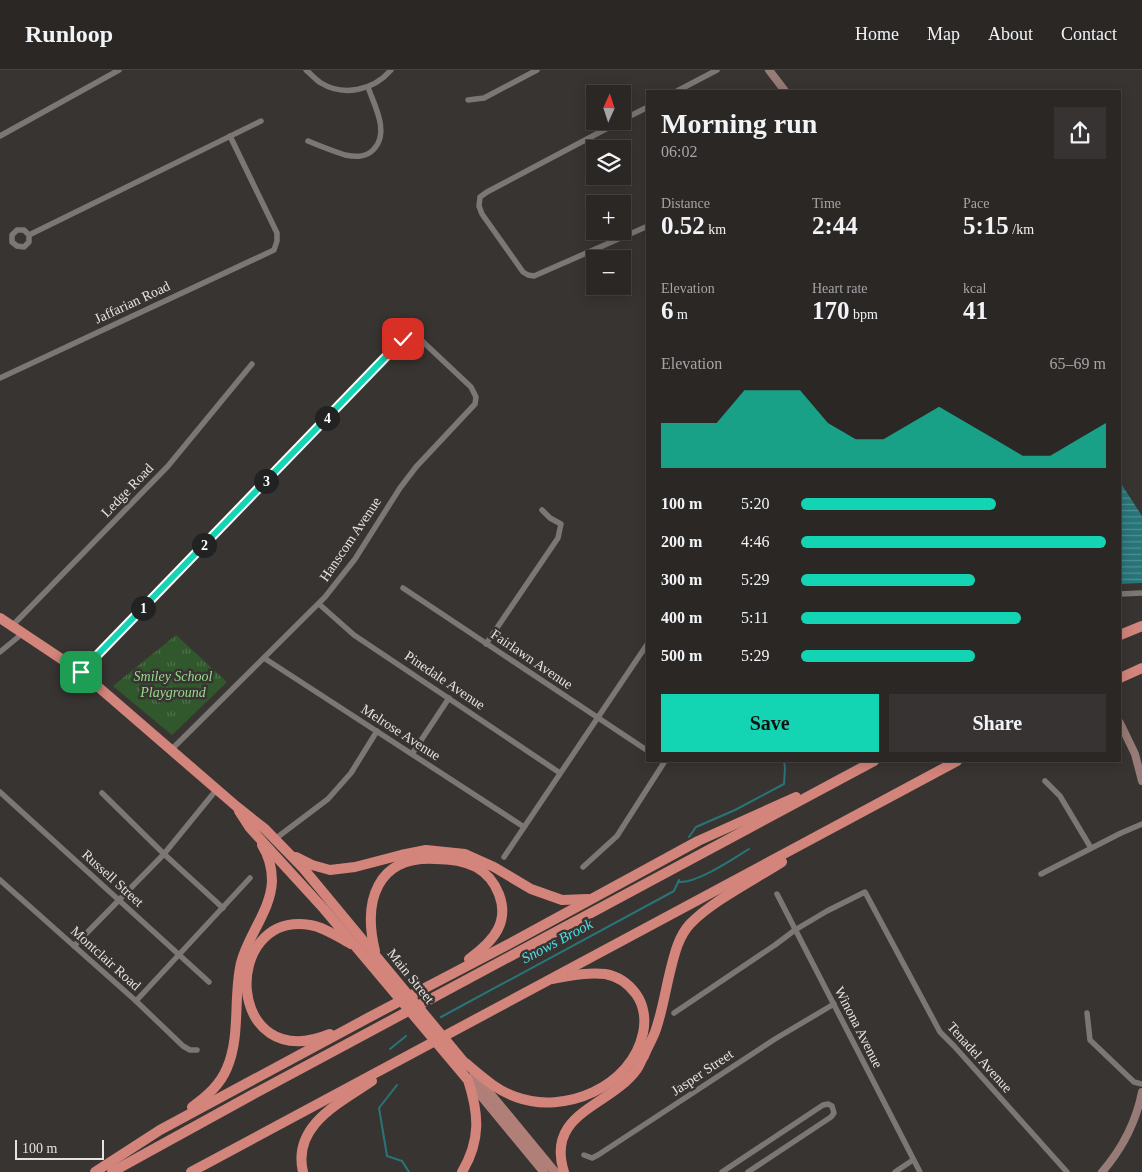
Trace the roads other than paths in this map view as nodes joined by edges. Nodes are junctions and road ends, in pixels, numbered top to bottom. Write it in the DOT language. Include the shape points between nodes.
graph roads {
  1 [pos="119,70"];
  2 [pos="306,70"];
  3 [pos="391,70"];
  4 [pos="537,70"];
  5 [pos="717,70"];
  6 [pos="769,70"];
  7 [pos="368,87"];
  8 [pos="679,90"];
  9 [pos="783,90"];
  10 [pos="468,100"];
  11 [pos="646,108"];
  12 [pos="631,116"];
  13 [pos="261,121"];
  14 [pos="605,130"];
  15 [pos="0,136"];
  16 [pos="230,136"];
  17 [pos="308,141"];
  18 [pos="646,227"];
  19 [pos="29,235"];
  20 [pos="252,364"];
  21 [pos="0,378"];
  22 [pos="542,510"];
  23 [pos="402,588"];
  24 [pos="1121,594"];
  25 [pos="1142,594"];
  26 [pos="319,604"];
  27 [pos="0,618"];
  28 [pos="12,626"];
  29 [pos="1142,626"];
  30 [pos="23,633"];
  31 [pos="1121,635"];
  32 [pos="486,644"];
  33 [pos="646,645"];
  34 [pos="0,652"];
  35 [pos="264,658"];
  36 [pos="1142,668"];
  37 [pos="81,672"];
  38 [pos="1121,678"];
  39 [pos="449,698"];
  40 [pos="597,718"];
  41 [pos="1121,725"];
  42 [pos="377,731"];
  43 [pos="172,749"];
  44 [pos="646,750"];
  45 [pos="412,754"];
  46 [pos="664,762"];
  47 [pos="872,762"];
  48 [pos="955,762"];
  49 [pos="859,770"];
  50 [pos="560,773"];
  51 [pos="1045,781"];
  52 [pos="1142,781"];
  53 [pos="217,789"];
  54 [pos="0,792"];
  55 [pos="102,793"];
  56 [pos="236,806"];
  57 [pos="845,821"];
  58 [pos="1142,824"];
  59 [pos="524,827"];
  60 [pos="250,828"];
  61 [pos="275,839"];
  62 [pos="1091,848"];
  63 [pos="288,852"];
  64 [pos="164,854"];
  65 [pos="504,857"];
  66 [pos="583,868"];
  67 [pos="1041,874"];
  68 [pos="250,878"];
  69 [pos="0,880"];
  70 [pos="776,894"];
  71 [pos="594,898"];
  72 [pos="119,901"];
  73 [pos="223,908"];
  74 [pos="795,930"];
  75 [pos="74,946"];
  76 [pos="356,948"];
  77 [pos="376,954"];
  78 [pos="179,955"];
  79 [pos="447,976"];
  80 [pos="552,979"];
  81 [pos="209,982"];
  82 [pos="395,986"];
  83 [pos="136,1002"];
  84 [pos="834,1004"];
  85 [pos="1087,1013"];
  86 [pos="674,1014"];
  87 [pos="366,1019"];
  88 [pos="197,1050"];
  89 [pos="406,1057"];
  90 [pos="459,1063"];
  91 [pos="468,1080"];
  92 [pos="1142,1084"];
  93 [pos="1142,1092"];
  94 [pos="160,1130"];
  95 [pos="584,1155"];
  96 [pos="913,1160"];
  97 [pos="95,1172"];
  98 [pos="112,1172"];
  99 [pos="191,1172"];
  100 [pos="303,1172"];
  101 [pos="462,1172"];
  102 [pos="544,1172"];
  103 [pos="555,1172"];
  104 [pos="564,1172"];
  105 [pos="722,1172"];
  106 [pos="748,1172"];
  107 [pos="896,1172"];
  108 [pos="920,1172"];
  109 [pos="1067,1172"];
  110 [pos="1102,1172"];
  1 -- 15 [label="street"];
  2 -- 7 [label="street" via="321,83 337,89"];
  3 -- 7 [label="street"];
  4 -- 10 [label="street" via="484,98"];
  5 -- 8 [label="street"];
  6 -- 9 [label="main road"];
  7 -- 17 [label="street" via="380,130 380,140 371,152 364,156 345,155"];
  11 -- 12 [label="street"];
  13 -- 16 [label="street"];
  14 -- 18 [label="street" via="480,197 478,206 523,272 534,276"];
  16 -- 19 [label="street"];
  16 -- 21 [label="street, Jaffarian Road" via="276,232 274,250"];
  20 -- 28 [label="street, Ledge Road" via="168,466"];
  22 -- 32 [label="street" via="560,524 556,542"];
  23 -- 32 [label="street, Fairlawn Avenue"];
  24 -- 25 [label="street"];
  26 -- 35 [label="street, Hanscom Avenue"];
  26 -- 37 [label="street, Hanscom Avenue" via="355,559 416,467 477,399 468,384 415,337 402,341"];
  26 -- 39 [label="street, Pinedale Avenue" via="354,635"];
  27 -- 28 [label="highway, Main Street"];
  28 -- 30 [label="highway, Main Street"];
  29 -- 31 [label="highway"];
  30 -- 34 [label="street"];
  30 -- 37 [label="highway, Main Street"];
  32 -- 40 [label="street, Fairlawn Avenue"];
  33 -- 40 [label="street"];
  35 -- 42 [label="street, Melrose Avenue"];
  35 -- 43 [label="street, Hanscom Avenue"];
  36 -- 38 [label="highway"];
  37 -- 43 [label="highway, Main Street"];
  39 -- 45 [label="street"];
  39 -- 50 [label="street, Pinedale Avenue"];
  40 -- 44 [label="street, Fairlawn Avenue"];
  40 -- 50 [label="street"];
  41 -- 52 [label="main road" via="1135,754"];
  42 -- 45 [label="street, Melrose Avenue"];
  42 -- 61 [label="street" via="351,773 328,799"];
  43 -- 53 [label="highway, Main Street"];
  45 -- 59 [label="street, Melrose Avenue"];
  46 -- 66 [label="street" via="617,836"];
  47 -- 49 [label="highway"];
  48 -- 57 [label="highway"];
  49 -- 71 [label="highway" via="698,841"];
  49 -- 98 [label="highway"];
  50 -- 59 [label="street"];
  51 -- 62 [label="street" via="1060,796"];
  53 -- 56 [label="highway, Main Street"];
  53 -- 64 [label="street"];
  54 -- 72 [label="street, Russell Street"];
  55 -- 64 [label="street"];
  56 -- 60 [label="highway, Main Street"];
  56 -- 61 [label="highway, Main Street"];
  57 -- 80 [label="highway"];
  57 -- 104 [label="highway" via="689,925 677,945 655,1033 637,1069 612,1093 577,1116 568,1127 563,1137"];
  58 -- 62 [label="street"];
  59 -- 65 [label="street"];
  60 -- 76 [label="highway, Main Street"];
  60 -- 94 [label="highway" via="268,856 272,880 270,896 245,948 240,969 234,1042 228,1066 209,1095"];
  61 -- 63 [label="highway, Main Street"];
  62 -- 67 [label="street"];
  63 -- 71 [label="highway" via="330,870 426,850 465,854 531,889 562,900"];
  63 -- 77 [label="highway, Main Street"];
  64 -- 72 [label="street"];
  64 -- 73 [label="street"];
  68 -- 73 [label="street"];
  69 -- 75 [label="street, Montclair Road"];
  70 -- 74 [label="street, Winona Avenue"];
  71 -- 79 [label="highway"];
  72 -- 75 [label="street"];
  72 -- 78 [label="street, Russell Street"];
  73 -- 78 [label="street"];
  74 -- 84 [label="street, Winona Avenue"];
  74 -- 86 [label="street"];
  74 -- 109 [label="street, Tenadel Avenue" via="865,892 940,1032"];
  75 -- 83 [label="street, Montclair Road"];
  76 -- 82 [label="highway, Main Street"];
  76 -- 87 [label="highway" via="309,924 291,924 273,931 260,941 253,954 246,987 248,1003 262,1027 287,1039 302,1041 323,1037"];
  77 -- 79 [label="highway" via="371,911 373,895 385,876 411,861 427,858 475,866 496,886 502,919 497,931 481,950"];
  77 -- 82 [label="highway, Main Street"];
  78 -- 81 [label="street, Russell Street"];
  78 -- 83 [label="street"];
  79 -- 87 [label="highway"];
  80 -- 89 [label="highway"];
  80 -- 90 [label="highway" via="606,974 631,987 640,999 644,1012 641,1042 620,1074 602,1088 575,1099 544,1103 516,1098"];
  82 -- 90 [label="highway, Main Street"];
  83 -- 88 [label="street, Montclair Road" via="183,1046"];
  84 -- 95 [label="street, Jasper Street" via="774,1039 598,1155 592,1158"];
  84 -- 96 [label="street, Winona Avenue"];
  85 -- 92 [label="street" via="1090,1040 1134,1082"];
  87 -- 94 [label="highway"];
  89 -- 99 [label="highway"];
  89 -- 100 [label="highway" via="325,1113 312,1126 302,1146"];
  90 -- 91 [label="highway, Main Street"];
  90 -- 103 [label="main road, Main Street"];
  91 -- 101 [label="highway" via="475,1102 477,1125 474,1145"];
  91 -- 102 [label="main road, Main Street"];
  93 -- 110 [label="main road" via="1130,1130"];
  94 -- 97 [label="highway"];
  96 -- 107 [label="street"];
  96 -- 108 [label="street, Winona Avenue"];
  105 -- 106 [label="street" via="823,1105 832,1106 834,1113 831,1117"];
}
